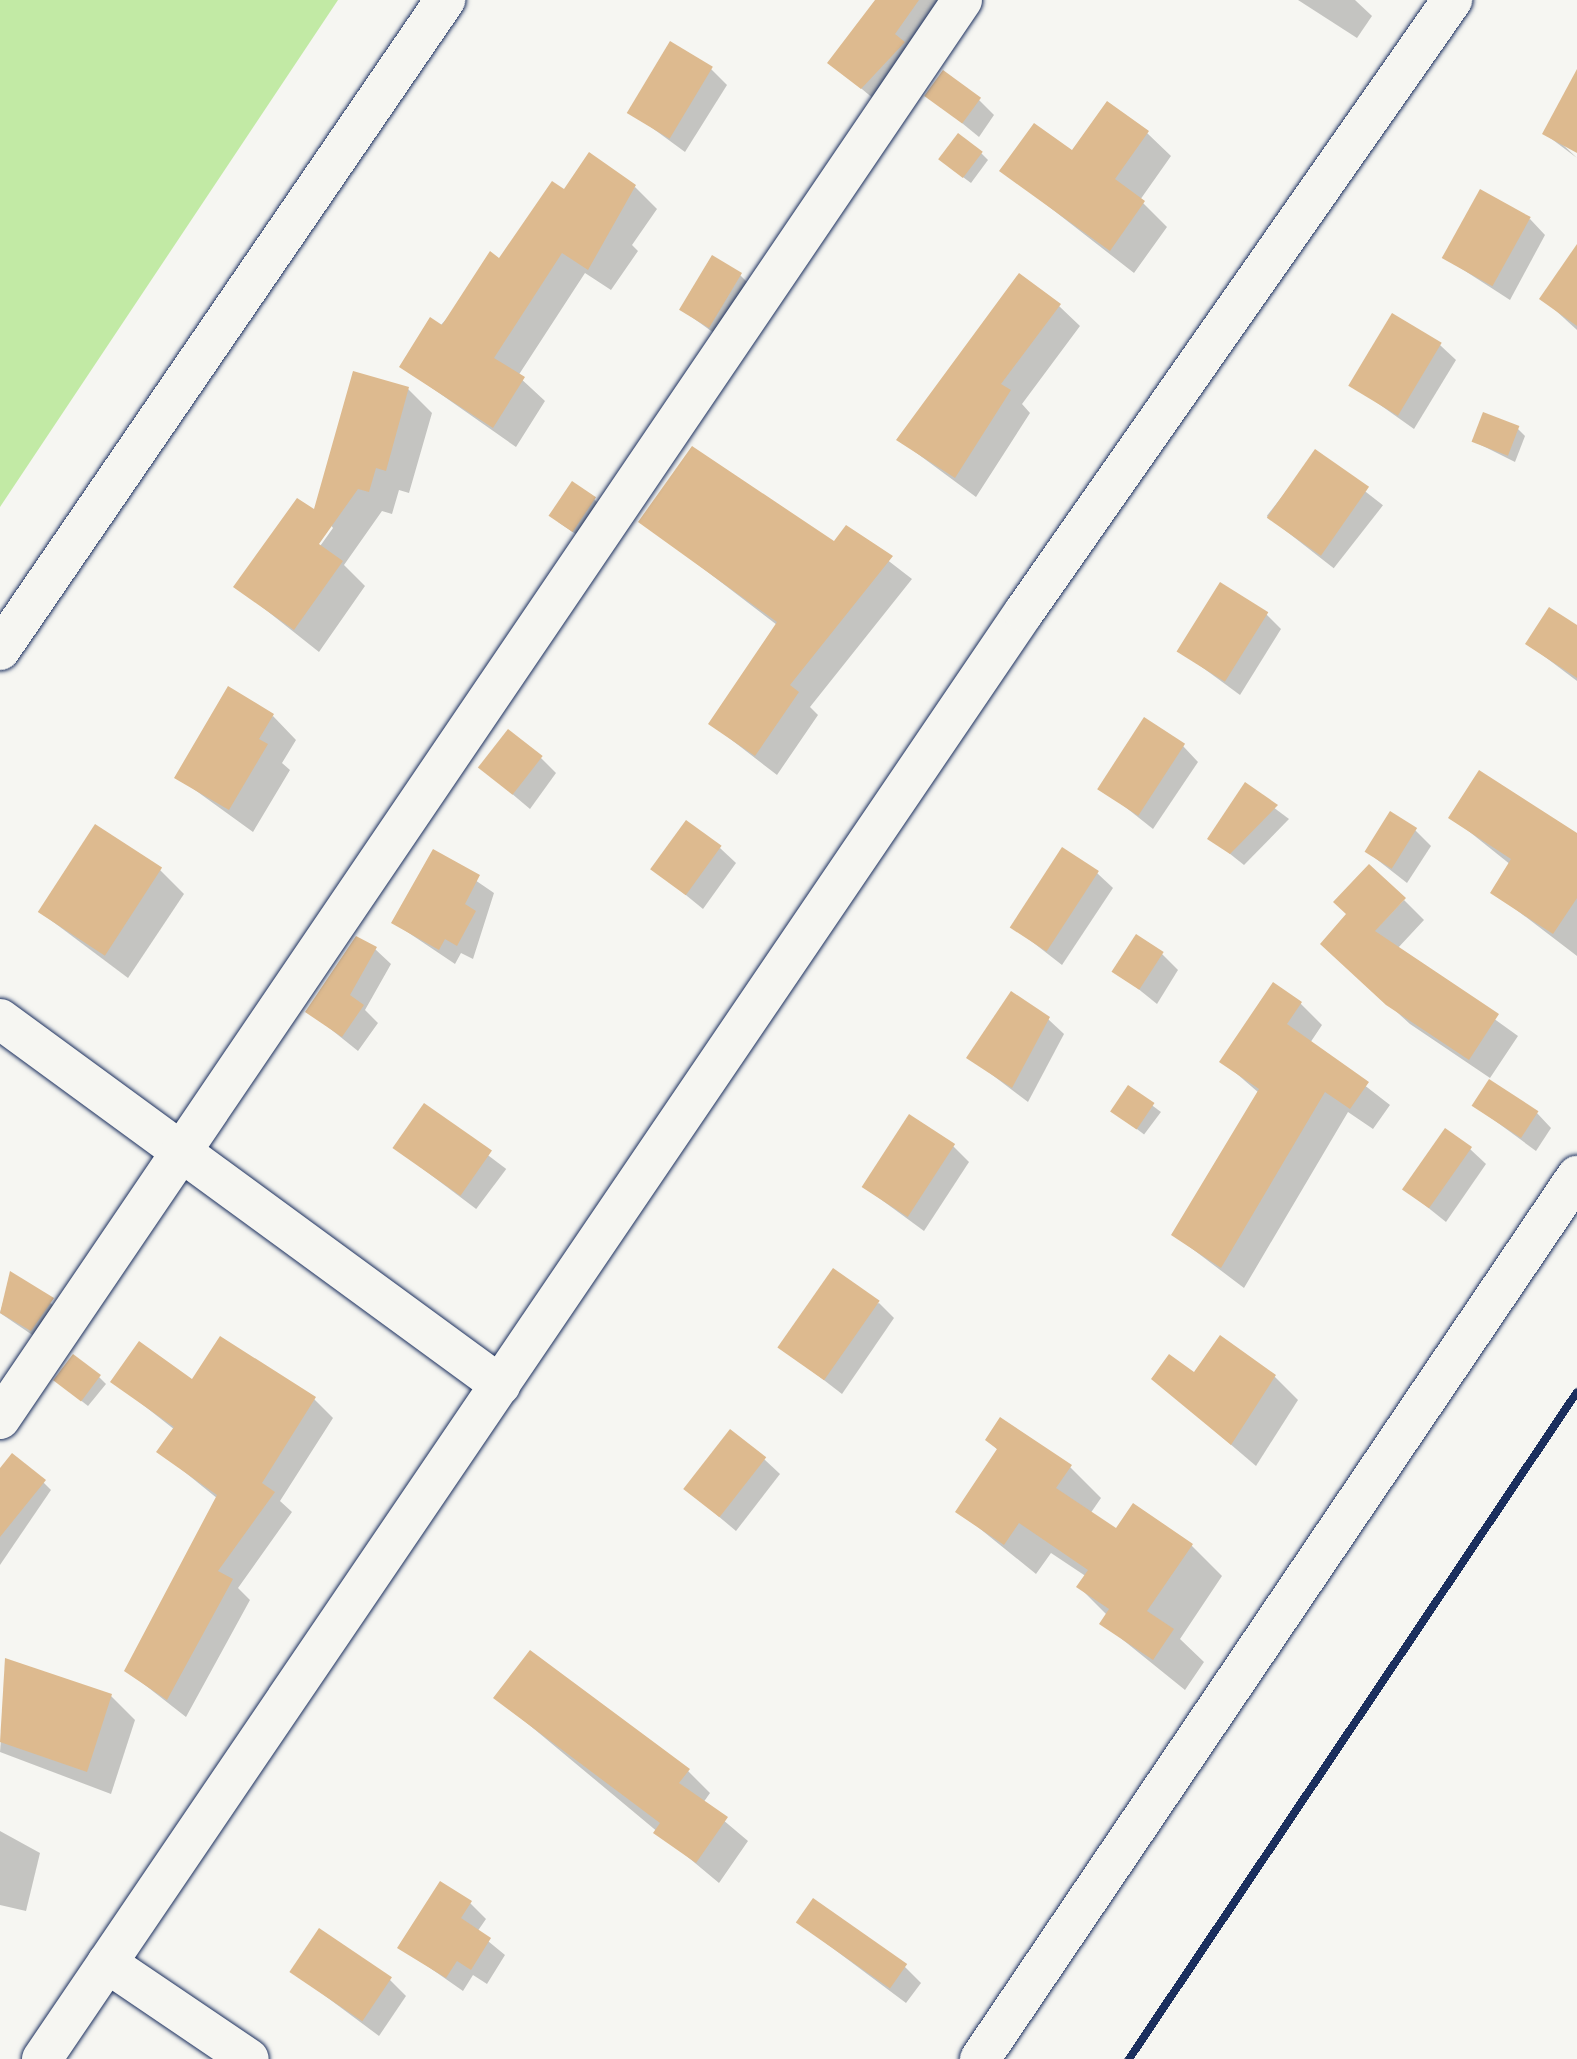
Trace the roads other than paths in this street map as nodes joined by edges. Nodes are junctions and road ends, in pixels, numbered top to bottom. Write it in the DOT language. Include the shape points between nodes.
graph roads {
  1 [pos="446,0"];
  2 [pos="962,0"];
  3 [pos="1452,0"];
  4 [pos="0,650"];
  5 [pos="0,1019"];
  6 [pos="184,1152"];
  7 [pos="1577,1176"];
  8 [pos="500,1385"];
  9 [pos="0,1420"];
  10 [pos="107,1963"];
  11 [pos="42,2059"];
  12 [pos="249,2059"];
  13 [pos="980,2059"];
  1 -- 4 [label="street"];
  2 -- 6 [label="street"];
  3 -- 8 [label="street"];
  5 -- 6 [label="street"];
  6 -- 8 [label="street"];
  6 -- 9 [label="street"];
  7 -- 13 [label="street"];
  8 -- 10 [label="street"];
  10 -- 11 [label="street"];
  10 -- 12 [label="street"];
}
